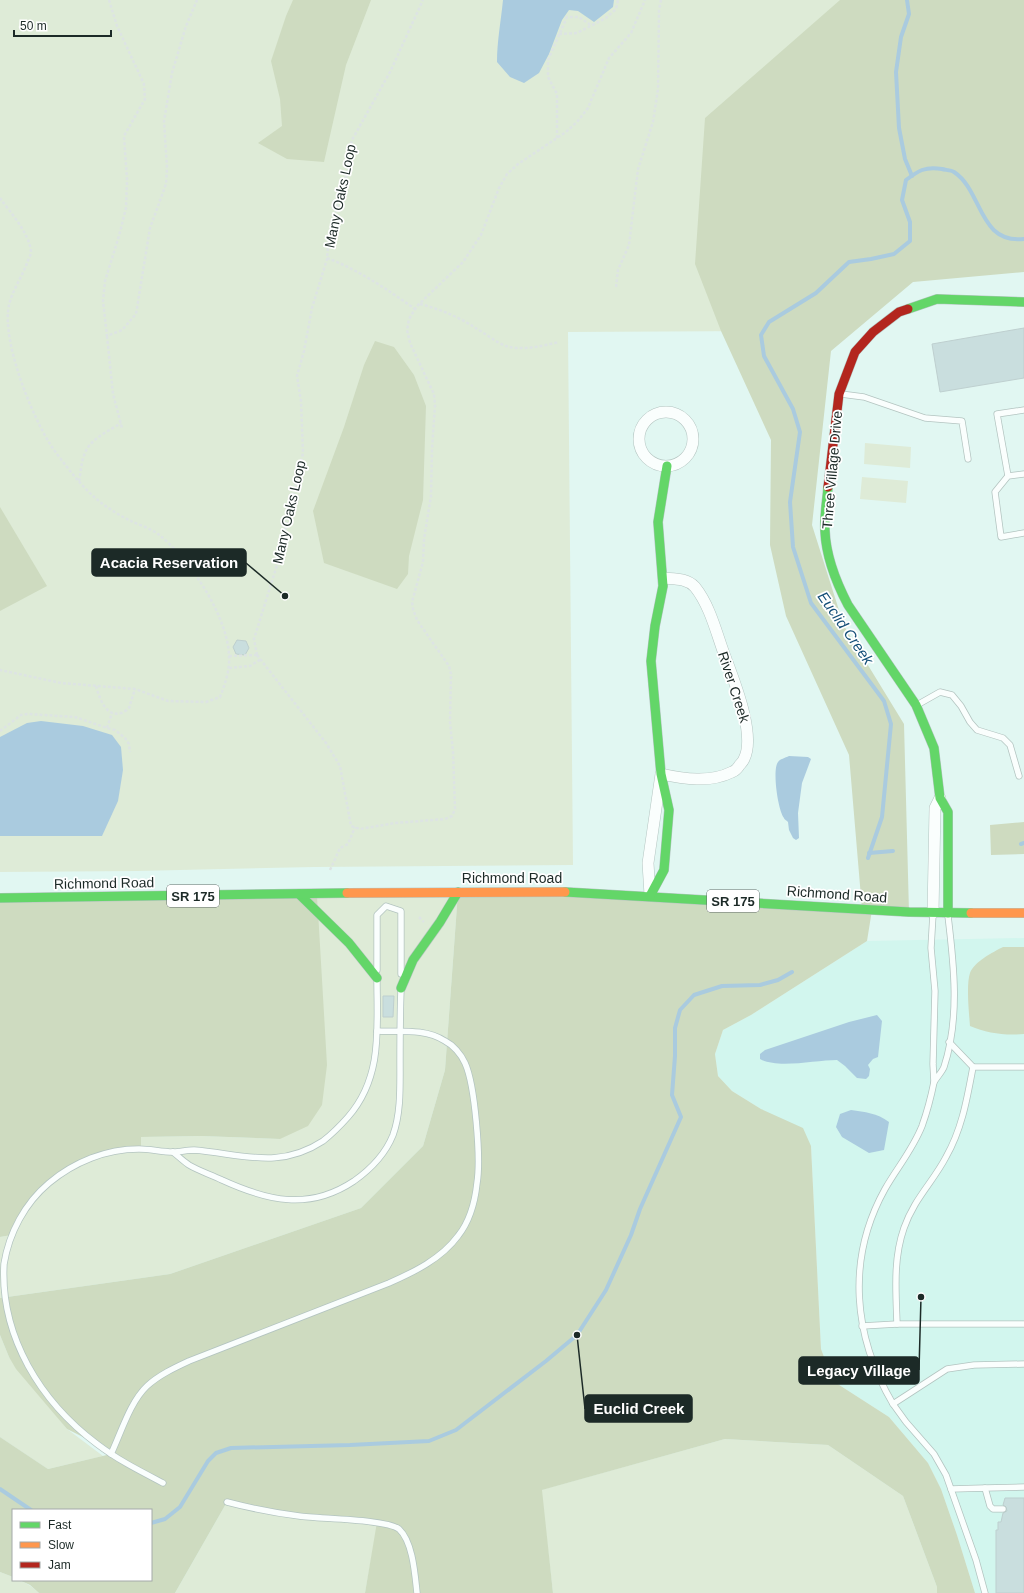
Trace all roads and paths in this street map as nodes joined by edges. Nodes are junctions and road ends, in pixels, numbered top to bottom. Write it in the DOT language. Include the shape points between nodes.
graph roads {
  1 [pos="109,0"];
  2 [pos="197,0"];
  3 [pos="423,0"];
  4 [pos="618,0"];
  5 [pos="645,0"];
  6 [pos="661,0"];
  7 [pos="592,26"];
  8 [pos="559,34"];
  9 [pos="557,138"];
  10 [pos="0,198"];
  11 [pos="327,258"];
  12 [pos="616,287"];
  13 [pos="1024,302"];
  14 [pos="419,304"];
  15 [pos="415,309"];
  16 [pos="107,336"];
  17 [pos="559,342"];
  18 [pos="839,394"];
  19 [pos="1024,410"];
  20 [pos="121,423"];
  21 [pos="122,428"];
  22 [pos="968,459"];
  23 [pos="667,466"];
  24 [pos="1024,474"];
  25 [pos="1008,476"];
  26 [pos="79,481"];
  27 [pos="1024,533"];
  28 [pos="664,578"];
  29 [pos="257,654"];
  30 [pos="229,656"];
  31 [pos="261,659"];
  32 [pos="228,668"];
  33 [pos="0,670"];
  34 [pos="96,686"];
  35 [pos="135,689"];
  36 [pos="916,706"];
  37 [pos="112,713"];
  38 [pos="107,728"];
  39 [pos="0,731"];
  40 [pos="130,752"];
  41 [pos="660,774"];
  42 [pos="1019,776"];
  43 [pos="940,798"];
  44 [pos="355,827"];
  45 [pos="330,870"];
  46 [pos="458,892"];
  47 [pos="299,894"];
  48 [pos="650,896"];
  49 [pos="0,898"];
  50 [pos="1024,912"];
  51 [pos="933,913"];
  52 [pos="948,913"];
  53 [pos="377,978"];
  54 [pos="401,988"];
  55 [pos="377,1031"];
  56 [pos="400,1032"];
  57 [pos="949,1042"];
  58 [pos="974,1067"];
  59 [pos="1024,1067"];
  60 [pos="934,1082"];
  61 [pos="173,1152"];
  62 [pos="897,1324"];
  63 [pos="1024,1324"];
  64 [pos="862,1326"];
  65 [pos="1024,1364"];
  66 [pos="893,1404"];
  67 [pos="111,1454"];
  68 [pos="163,1483"];
  69 [pos="1024,1487"];
  70 [pos="985,1488"];
  71 [pos="951,1489"];
  72 [pos="227,1502"];
  73 [pos="1003,1509"];
  74 [pos="417,1593"];
  75 [pos="985,1593"];
  1 -- 16 [label="path" via="117,26 144,84 145,99 124,136 126,208 105,281 103,301"];
  2 -- 16 [label="path" via="172,73 164,121 166,184 150,228 136,314 122,330"];
  3 -- 11 [label="path, Many Oaks Loop" via="390,72 352,140 348,170 329,235"];
  4 -- 7 [label="path" via="616,9"];
  5 -- 9 [label="path" via="631,33 609,58 588,108 578,122"];
  6 -- 12 [label="path" via="658,89 653,122 638,169 629,245 618,270"];
  7 -- 8 [label="path" via="577,33"];
  7 -- 8 [label="path" via="579,17 567,17"];
  8 -- 9 [label="path" via="548,60 548,77 557,94"];
  9 -- 14 [label="path" via="507,174 474,246 462,262"];
  10 -- 26 [label="path" via="26,236 31,253 9,305 9,327 14,357 35,416 49,442"];
  11 -- 15 [label="path" via="343,264"];
  11 -- 29 [label="path, Many Oaks Loop" via="312,308 297,376 301,401 303,452 277,565 254,639"];
  13 -- 18 [label="main road, Three Village Drive" via="937,299 899,312 873,332 855,352"];
  14 -- 15 [label="path"];
  14 -- 17 [label="path" via="456,317 506,346 540,347"];
  15 -- 44 [label="path" via="407,330 410,343 434,394 435,411 431,496 423,562 412,609 449,666 451,674 450,722 454,752 455,809 452,816 445,819 395,822 360,829"];
  16 -- 20 [label="path" via="113,394"];
  18 -- 22 [label="lane" via="864,397 925,418 962,421"];
  18 -- 36 [label="main road, Three Village Drive" via="825,531 830,563 848,605"];
  19 -- 25 [label="lane" via="998,414"];
  20 -- 21 [label="path"];
  20 -- 26 [label="path" via="98,438 87,449"];
  23 -- 23 [label="street" via="658,465 644,454 640,436 644,424 654,414 672,412 683,418 694,437 689,454 676,464"];
  23 -- 28 [label="main road" via="658,522"];
  24 -- 25 [label="lane"];
  25 -- 27 [label="lane" via="995,492 1001,536"];
  26 -- 30 [label="path" via="93,496 124,517 157,533 177,552 218,612"];
  28 -- 41 [label="main road" via="654,626 651,661"];
  28 -- 41 [label="street, River Creek" via="685,580 694,586 704,602 747,723 748,743 744,759 734,772 717,778 686,779"];
  29 -- 30 [label="path"];
  29 -- 31 [label="path"];
  30 -- 32 [label="path"];
  31 -- 32 [label="path" via="250,666"];
  31 -- 44 [label="path" via="326,743 340,766 351,826"];
  32 -- 35 [label="path" via="220,697 206,702 168,701"];
  33 -- 34 [label="path" via="60,683"];
  34 -- 35 [label="path"];
  34 -- 37 [label="path" via="100,701"];
  35 -- 37 [label="path" via="129,708 121,714"];
  36 -- 42 [label="lane" via="940,692 952,694 978,730 1003,738 1010,746"];
  36 -- 43 [label="main road, Three Village Drive" via="934,748"];
  37 -- 38 [label="path"];
  38 -- 39 [label="path" via="75,717 28,714 21,715"];
  38 -- 40 [label="path" via="115,730 125,738"];
  41 -- 48 [label="street" via="648,863"];
  41 -- 48 [label="main road" via="669,810 664,870"];
  43 -- 51 [label="street, Three Village Drive" via="935,808"];
  43 -- 52 [label="main road, Three Village Drive" via="948,812"];
  44 -- 45 [label="path" via="348,844 340,848"];
  46 -- 47 [label="main road, Richmond Road / SR 175"];
  46 -- 48 [label="main road, Richmond Road / SR 175" via="565,892"];
  46 -- 54 [label="main road" via="413,960"];
  47 -- 49 [label="main road, Richmond Road / SR 175"];
  47 -- 53 [label="main road" via="349,943"];
  48 -- 51 [label="main road, Richmond Road / SR 175"];
  50 -- 52 [label="main road, Richmond Road / SR 175"];
  51 -- 52 [label="main road, Richmond Road / SR 175"];
  51 -- 60 [label="lane" via="931,948 935,991"];
  52 -- 57 [label="lane" via="954,1002"];
  53 -- 54 [label="lane" via="377,915 386,906 402,911"];
  53 -- 55 [label="lane"];
  54 -- 56 [label="lane"];
  55 -- 56 [label="lane"];
  55 -- 61 [label="lane" via="374,1065 363,1097 339,1128 323,1140 296,1153 273,1158 259,1159 193,1150"];
  56 -- 61 [label="lane" via="399,1104 393,1135 377,1162 341,1190 297,1200 266,1197 190,1166"];
  56 -- 67 [label="lane" via="421,1032 447,1042 465,1063 470,1080 478,1181 468,1220 458,1237 442,1253 417,1270 389,1284 189,1360 164,1373 137,1398"];
  57 -- 58 [label="lane"];
  57 -- 60 [label="lane" via="944,1068"];
  58 -- 59 [label="lane"];
  58 -- 62 [label="lane" via="954,1143 916,1202 904,1230 896,1267"];
  60 -- 64 [label="lane" via="921,1127 884,1191 869,1224 862,1253 860,1279"];
  61 -- 67 [label="lane" via="122,1149 74,1165 39,1192 18,1221 6,1252 2,1290 4,1311 8,1333 17,1352 30,1375 73,1424"];
  62 -- 63 [label="lane"];
  62 -- 64 [label="lane"];
  64 -- 66 [label="lane" via="876,1371"];
  65 -- 66 [label="lane" via="974,1365 946,1369"];
  66 -- 71 [label="lane" via="934,1454"];
  67 -- 68 [label="lane"];
  69 -- 70 [label="lane"];
  70 -- 71 [label="lane"];
  70 -- 73 [label="lane" via="990,1506 993,1509"];
  71 -- 75 [label="lane"];
  72 -- 74 [label="lane" via="298,1516 378,1522 398,1529 411,1551"];
}
